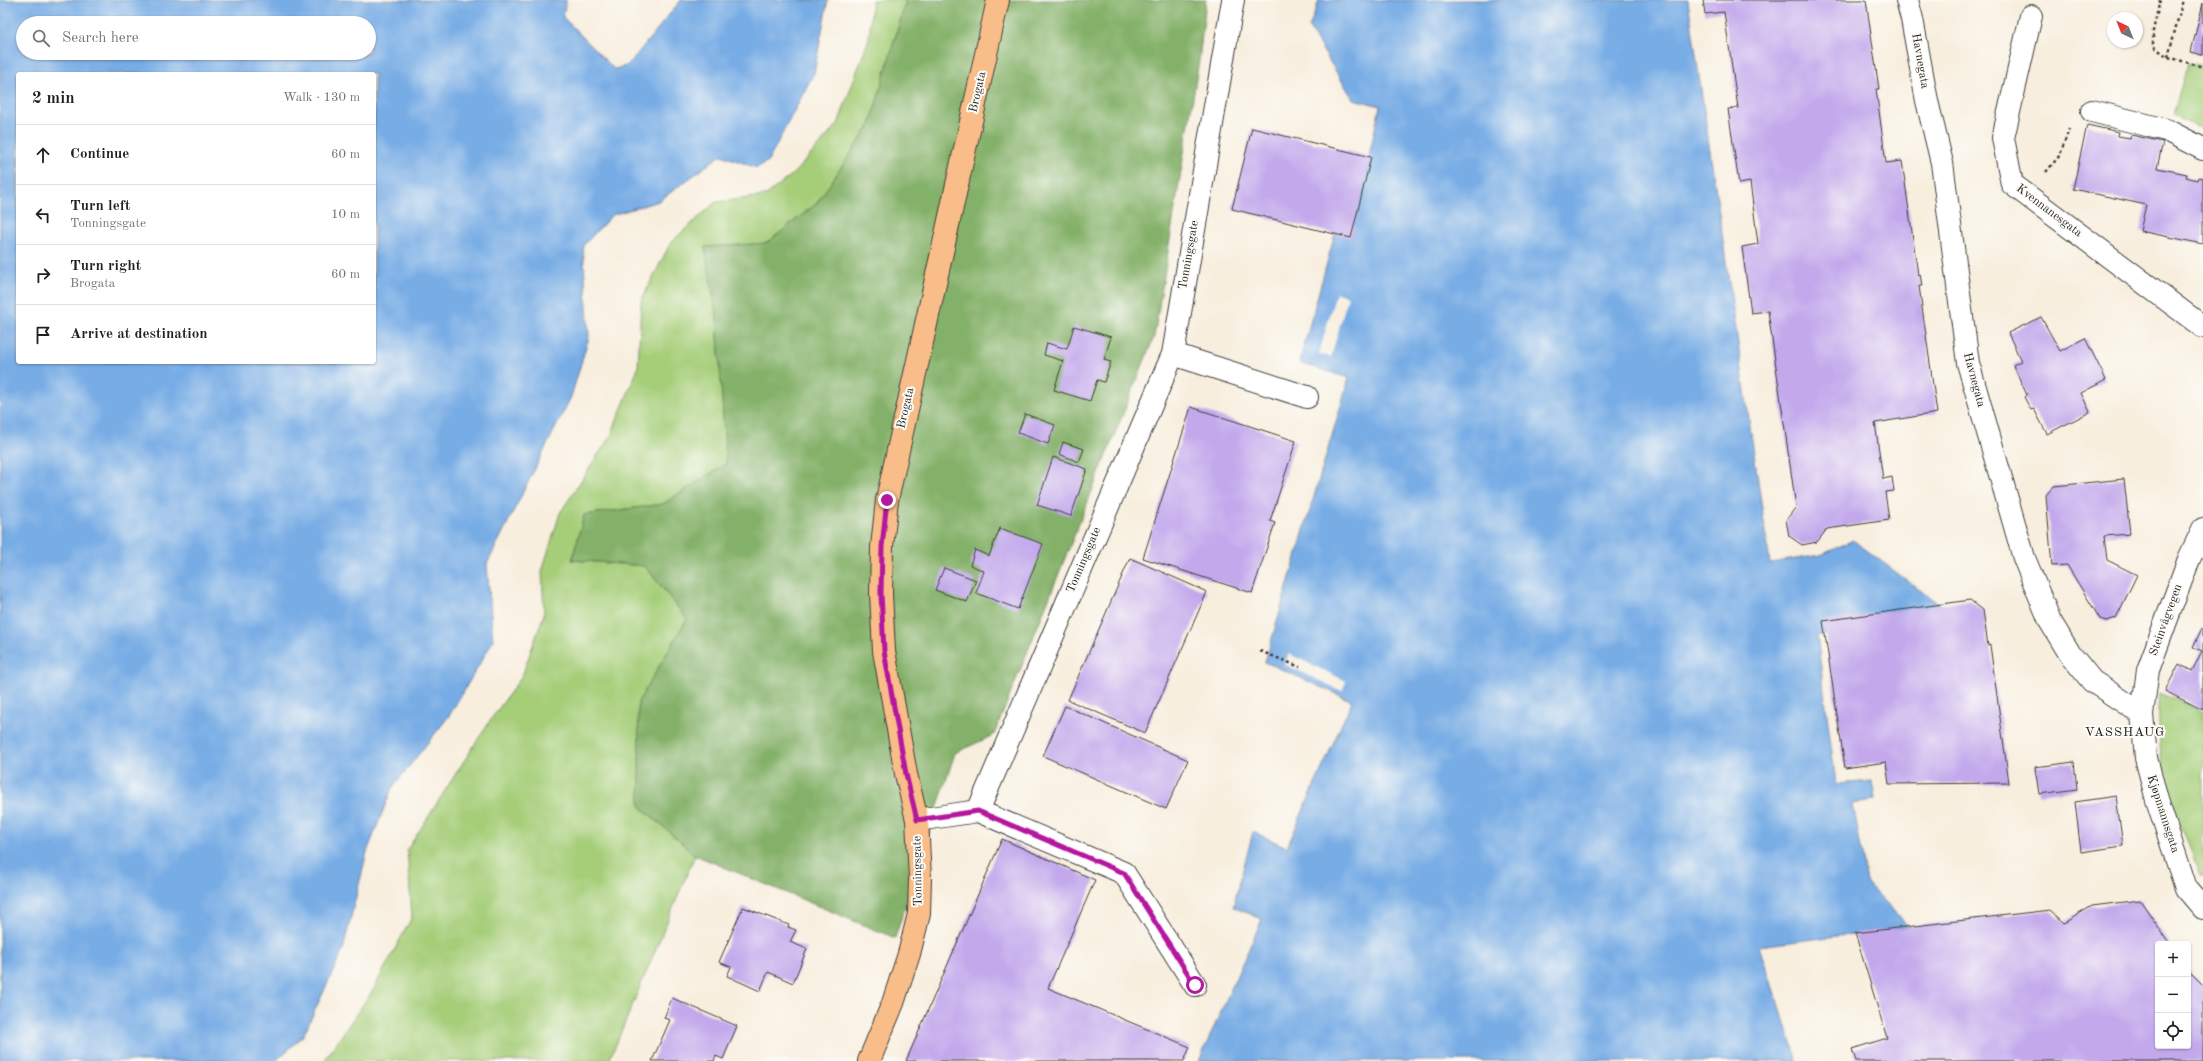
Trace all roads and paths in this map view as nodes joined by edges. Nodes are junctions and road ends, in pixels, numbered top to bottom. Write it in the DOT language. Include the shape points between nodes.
graph roads {
  1 [pos="998,0"];
  2 [pos="1233,0"];
  3 [pos="1907,0"];
  4 [pos="2160,0"];
  5 [pos="2183,0"];
  6 [pos="2030,16"];
  7 [pos="2168,57"];
  8 [pos="2203,67"];
  9 [pos="2092,111"];
  10 [pos="2070,125"];
  11 [pos="2203,149"];
  12 [pos="2042,178"];
  13 [pos="2203,328"];
  14 [pos="1173,354"];
  15 [pos="1306,397"];
  16 [pos="2203,529"];
  17 [pos="1260,651"];
  18 [pos="1300,667"];
  19 [pos="2142,714"];
  20 [pos="978,811"];
  21 [pos="917,820"];
  22 [pos="2203,908"];
  23 [pos="1195,985"];
  24 [pos="869,1061"];
  1 -- 21 [label="main road, Brogata" via="894,464 882,547 884,651"];
  2 -- 14 [label="street, Tonningsgate"];
  3 -- 19 [label="street, Havnegata" via="1926,101 1942,163 1968,363 2024,558 2050,621 2070,654 2092,681"];
  4 -- 7 [label="path" via="2152,42 2153,46"];
  5 -- 7 [label="path"];
  6 -- 13 [label="street, Kvennanesgata" via="2003,138 2012,184"];
  7 -- 8 [label="path"];
  9 -- 11 [label="street" via="2166,130"];
  10 -- 12 [label="path" via="2060,155"];
  14 -- 15 [label="street"];
  14 -- 20 [label="street, Tonningsgate"];
  16 -- 19 [label="street, Steinvågvegen" via="2148,670"];
  17 -- 18 [label="path"];
  19 -- 22 [label="street, Kjøpmannsgata" via="2146,758 2157,800 2186,888"];
  20 -- 21 [label="street, Tonningsgate"];
  20 -- 23 [label="street" via="1124,873"];
  21 -- 24 [label="main road, Tonningsgate" via="919,914 893,1003"];
}
